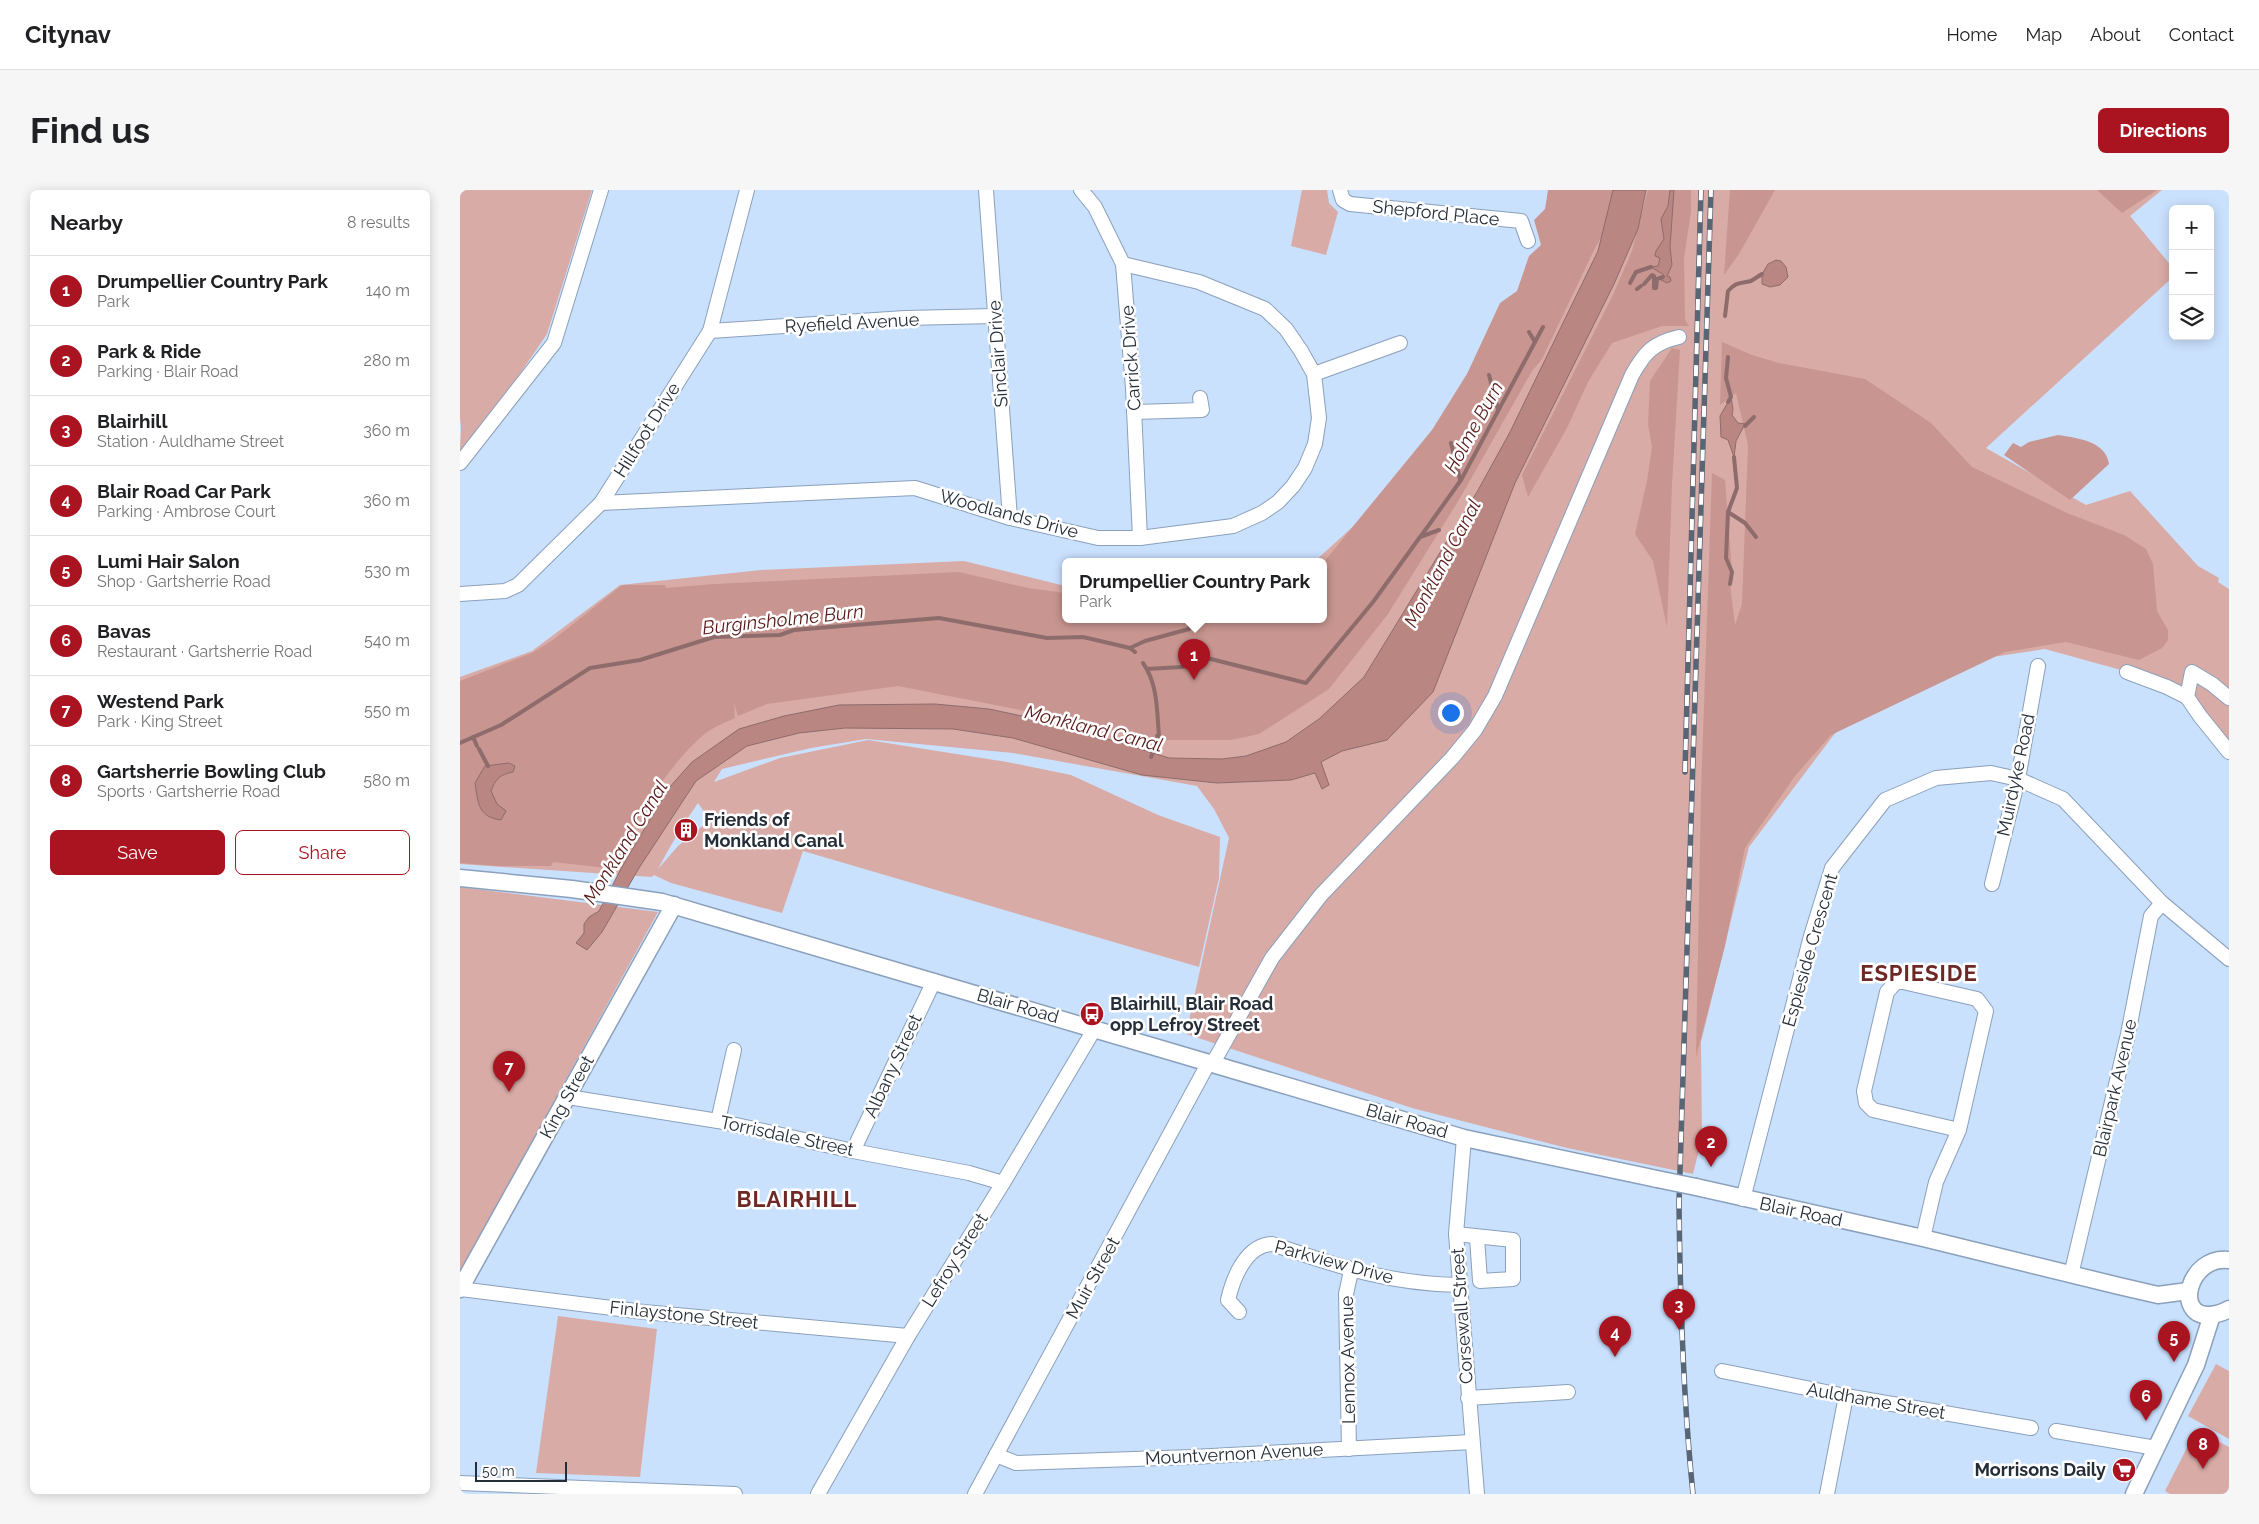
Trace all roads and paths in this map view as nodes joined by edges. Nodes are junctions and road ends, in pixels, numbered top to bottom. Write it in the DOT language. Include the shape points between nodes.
graph roads {
  1 [pos="601,190"];
  2 [pos="747,190"];
  3 [pos="986,190"];
  4 [pos="1081,190"];
  5 [pos="1340,190"];
  6 [pos="1528,241"];
  7 [pos="1123,264"];
  8 [pos="995,316"];
  9 [pos="710,332"];
  10 [pos="1679,337"];
  11 [pos="1400,343"];
  12 [pos="1314,374"];
  13 [pos="1201,410"];
  14 [pos="1134,412"];
  15 [pos="460,463"];
  16 [pos="601,503"];
  17 [pos="1010,518"];
  18 [pos="1140,538"];
  19 [pos="460,594"];
  20 [pos="2038,666"];
  21 [pos="2127,672"];
  22 [pos="2187,697"];
  23 [pos="2229,698"];
  24 [pos="2229,752"];
  25 [pos="2018,779"];
  26 [pos="460,878"];
  27 [pos="1992,884"];
  28 [pos="2162,903"];
  29 [pos="674,905"];
  30 [pos="2229,958"];
  31 [pos="934,981"];
  32 [pos="1095,1028"];
  33 [pos="734,1050"];
  34 [pos="1211,1063"];
  35 [pos="568,1097"];
  36 [pos="718,1121"];
  37 [pos="1959,1130"];
  38 [pos="1464,1138"];
  39 [pos="853,1151"];
  40 [pos="1003,1183"];
  41 [pos="1743,1199"];
  42 [pos="1456,1234"];
  43 [pos="1477,1237"];
  44 [pos="1923,1238"];
  45 [pos="2229,1260"];
  46 [pos="1351,1271"];
  47 [pos="2071,1275"];
  48 [pos="1459,1285"];
  49 [pos="460,1289"];
  50 [pos="2188,1291"];
  51 [pos="2229,1309"];
  52 [pos="1239,1312"];
  53 [pos="2212,1315"];
  54 [pos="908,1336"];
  55 [pos="1722,1371"];
  56 [pos="1568,1392"];
  57 [pos="1846,1396"];
  58 [pos="1468,1398"];
  59 [pos="2031,1428"];
  60 [pos="2056,1431"];
  61 [pos="1472,1442"];
  62 [pos="2156,1448"];
  63 [pos="1350,1449"];
  64 [pos="996,1455"];
  65 [pos="460,1483"];
  66 [pos="735,1494"];
  67 [pos="818,1494"];
  68 [pos="975,1494"];
  69 [pos="1477,1494"];
  70 [pos="1827,1494"];
  71 [pos="2134,1494"];
  1 -- 15 [label="street" via="554,343"];
  2 -- 9 [label="street, Hillfoot Drive"];
  3 -- 8 [label="street, Sinclair Drive"];
  4 -- 7 [label="street, Carrick Drive" via="1095,207"];
  5 -- 6 [label="street, Shepford Place" via="1344,200 1350,204 1521,221"];
  7 -- 12 [label="street, Woodlands Drive" via="1199,282 1265,309 1286,329"];
  7 -- 14 [label="street, Carrick Drive"];
  8 -- 9 [label="street, Ryefield Avenue" via="905,318"];
  8 -- 17 [label="street, Sinclair Drive"];
  9 -- 16 [label="street, Hillfoot Drive"];
  10 -- 34 [label="street, Muir Street" via="1658,343 1648,350 1632,375 1495,696 1475,730 1321,895 1272,958"];
  11 -- 12 [label="street"];
  12 -- 18 [label="street, Woodlands Drive" via="1319,418 1315,444 1305,468 1278,502 1233,526"];
  13 -- 14 [label="street"];
  14 -- 18 [label="street, Carrick Drive"];
  16 -- 17 [label="street, Woodlands Drive" via="915,488"];
  16 -- 19 [label="street, Hillfoot Drive" via="518,585 505,591"];
  17 -- 18 [label="street, Woodlands Drive" via="1098,538"];
  20 -- 25 [label="street, Muirdyke Road"];
  21 -- 22 [label="street"];
  22 -- 23 [label="street" via="2192,672"];
  22 -- 24 [label="street"];
  25 -- 27 [label="street, Muirdyke Road"];
  25 -- 28 [label="street, Espieside Crescent" via="2063,800"];
  25 -- 41 [label="street, Espieside Crescent" via="1991,774 1936,778 1885,800 1832,868 1811,936"];
  26 -- 29 [label="street, Blair Road" via="637,897"];
  28 -- 30 [label="street, Espieside Crescent"];
  28 -- 47 [label="street, Blairpark Avenue" via="2152,916 2128,1034"];
  29 -- 31 [label="street, Blair Road"];
  29 -- 35 [label="street, King Street"];
  31 -- 32 [label="street, Blair Road"];
  31 -- 39 [label="street, Albany Street"];
  32 -- 34 [label="street, Blair Road"];
  32 -- 40 [label="street, Lefroy Street"];
  33 -- 36 [label="street"];
  34 -- 38 [label="street, Blair Road"];
  34 -- 64 [label="street, Muir Street"];
  35 -- 36 [label="street, Torrisdale Street"];
  35 -- 49 [label="street, King Street"];
  36 -- 39 [label="street, Torrisdale Street"];
  37 -- 37 [label="street" via="1985,1016 1984,1007 1977,999 1896,982 1887,992 1864,1091 1866,1103 1873,1110"];
  37 -- 44 [label="street" via="1936,1182"];
  38 -- 41 [label="street, Blair Road, bridge"];
  38 -- 42 [label="street, Corsewall Street"];
  39 -- 40 [label="street, Torrisdale Street" via="969,1173"];
  40 -- 54 [label="street, Lefroy Street"];
  41 -- 44 [label="street, Blair Road"];
  42 -- 43 [label="street"];
  42 -- 48 [label="street, Corsewall Street"];
  44 -- 47 [label="street, Blair Road"];
  45 -- 50 [label="street" via="2216,1261 2201,1268"];
  46 -- 48 [label="street, Parkview Drive" via="1411,1283"];
  46 -- 52 [label="street, Parkview Drive" via="1264,1244 1249,1254 1230,1292 1228,1300"];
  46 -- 63 [label="street, Lennox Avenue" via="1346,1294"];
  47 -- 50 [label="street, Blair Road" via="2158,1294"];
  48 -- 58 [label="street, Corsewall Street"];
  49 -- 54 [label="street, Finlaystone Street" via="644,1312"];
  50 -- 53 [label="street" via="2195,1310"];
  51 -- 53 [label="street"];
  53 -- 62 [label="street" via="2196,1365"];
  54 -- 67 [label="street, Lefroy Street"];
  55 -- 57 [label="street, Auldhame Street"];
  56 -- 58 [label="street"];
  57 -- 59 [label="street, Auldhame Street"];
  57 -- 70 [label="street"];
  58 -- 61 [label="street, Corsewall Street"];
  60 -- 62 [label="street"];
  61 -- 63 [label="street, Mountvernon Avenue"];
  61 -- 69 [label="street, Corsewall Street"];
  62 -- 71 [label="street"];
  63 -- 64 [label="street, Mountvernon Avenue" via="1016,1463"];
  64 -- 68 [label="street, Muir Street"];
  65 -- 66 [label="street"];
}
